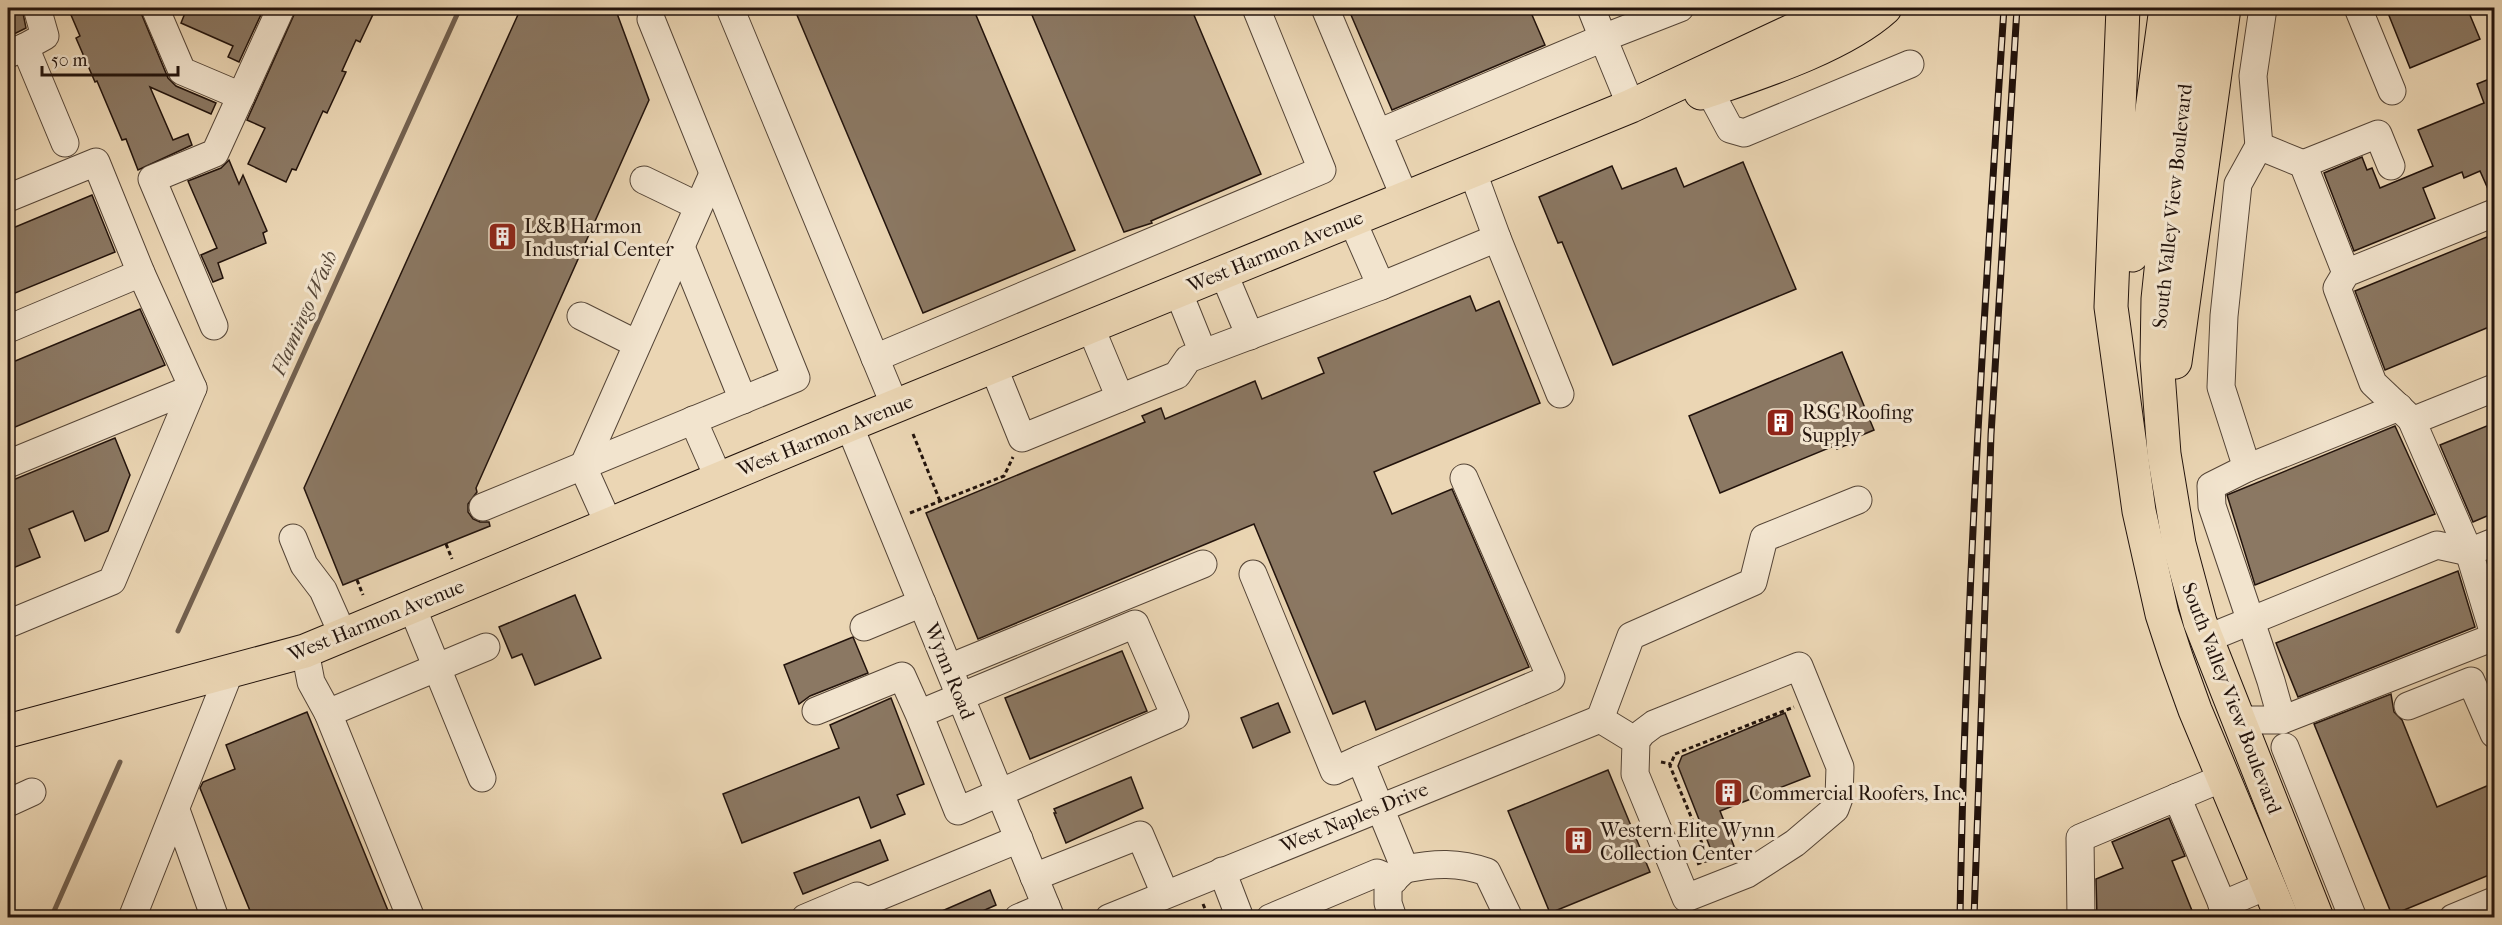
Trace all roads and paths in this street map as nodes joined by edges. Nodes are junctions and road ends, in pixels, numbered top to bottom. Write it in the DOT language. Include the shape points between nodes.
graph roads {
  1 [pos="37,8"];
  2 [pos="155,8"];
  3 [pos="280,8"];
  4 [pos="730,8"];
  5 [pos="1256,8"];
  6 [pos="1325,8"];
  7 [pos="1590,8"];
  8 [pos="1680,8"];
  9 [pos="1834,8"];
  10 [pos="1885,8"];
  11 [pos="2123,8"];
  12 [pos="2166,8"];
  13 [pos="2196,8"];
  14 [pos="2224,8"];
  15 [pos="2263,8"];
  16 [pos="2358,8"];
  17 [pos="651,19"];
  18 [pos="1603,38"];
  19 [pos="16,51"];
  20 [pos="1910,64"];
  21 [pos="1705,80"];
  22 [pos="2392,91"];
  23 [pos="241,96"];
  24 [pos="1631,105"];
  25 [pos="1378,133"];
  26 [pos="65,143"];
  27 [pos="2259,146"];
  28 [pos="2303,164"];
  29 [pos="2391,166"];
  30 [pos="1472,170"];
  31 [pos="712,174"];
  32 [pos="644,180"];
  33 [pos="8,198"];
  34 [pos="1405,198"];
  35 [pos="698,206"];
  36 [pos="2494,213"];
  37 [pos="1352,220"];
  38 [pos="1497,238"];
  39 [pos="681,247"];
  40 [pos="1223,272"];
  41 [pos="141,273"];
  42 [pos="2346,273"];
  43 [pos="1381,286"];
  44 [pos="1178,291"];
  45 [pos="581,316"];
  46 [pos="214,326"];
  47 [pos="1090,326"];
  48 [pos="8,329"];
  49 [pos="1250,336"];
  50 [pos="637,344"];
  51 [pos="1203,353"];
  52 [pos="875,358"];
  53 [pos="993,366"];
  54 [pos="193,388"];
  55 [pos="2494,388"];
  56 [pos="1560,394"];
  57 [pos="1120,398"];
  58 [pos="743,400"];
  59 [pos="895,406"];
  60 [pos="2406,414"];
  61 [pos="693,420"];
  62 [pos="2129,424"];
  63 [pos="849,425"];
  64 [pos="913,434"];
  65 [pos="1022,438"];
  66 [pos="2164,454"];
  67 [pos="8,464"];
  68 [pos="584,467"];
  69 [pos="2247,468"];
  70 [pos="1464,478"];
  71 [pos="719,479"];
  72 [pos="1858,500"];
  73 [pos="940,501"];
  74 [pos="483,507"];
  75 [pos="908,514"];
  76 [pos="609,525"];
  77 [pos="292,538"];
  78 [pos="2494,542"];
  79 [pos="446,544"];
  80 [pos="2469,552"];
  81 [pos="452,559"];
  82 [pos="1203,564"];
  83 [pos="1253,574"];
  84 [pos="357,580"];
  85 [pos="363,595"];
  86 [pos="922,603"];
  87 [pos="412,607"];
  88 [pos="2252,621"];
  89 [pos="8,624"];
  90 [pos="864,627"];
  91 [pos="343,635"];
  92 [pos="2494,636"];
  93 [pos="2206,639"];
  94 [pos="486,647"];
  95 [pos="305,651"];
  96 [pos="436,668"];
  97 [pos="949,668"];
  98 [pos="231,671"];
  99 [pos="960,696"];
  100 [pos="1813,699"];
  101 [pos="2408,706"];
  102 [pos="816,711"];
  103 [pos="328,713"];
  104 [pos="919,714"];
  105 [pos="1600,719"];
  106 [pos="2237,720"];
  107 [pos="2282,720"];
  108 [pos="8,731"];
  109 [pos="2494,734"];
  110 [pos="1636,741"];
  111 [pos="2285,747"];
  112 [pos="1360,759"];
  113 [pos="1661,762"];
  114 [pos="1671,764"];
  115 [pos="2224,777"];
  116 [pos="482,778"];
  117 [pos="32,792"];
  118 [pos="1001,793"];
  119 [pos="2177,797"];
  120 [pos="8,803"];
  121 [pos="1379,807"];
  122 [pos="176,810"];
  123 [pos="1019,839"];
  124 [pos="1222,871"];
  125 [pos="1676,873"];
  126 [pos="1399,874"];
  127 [pos="1035,877"];
  128 [pos="2269,885"];
  129 [pos="1165,894"];
  130 [pos="2494,901"];
  131 [pos="1203,904"];
  132 [pos="2225,911"];
  133 [pos="1048,912"];
  134 [pos="210,916"];
  135 [pos="2460,916"];
  136 [pos="1391,917"];
  137 [pos="132,918"];
  138 [pos="411,918"];
  139 [pos="805,918"];
  140 [pos="1018,918"];
  141 [pos="1109,918"];
  142 [pos="1209,918"];
  143 [pos="1240,918"];
  144 [pos="1269,918"];
  145 [pos="1509,918"];
  146 [pos="2081,918"];
  147 [pos="2282,918"];
  148 [pos="2317,918"];
  149 [pos="2353,918"];
  1 -- 19 [label="street" via="45,36"];
  2 -- 23 [label="street" via="182,71"];
  3 -- 23 [label="street"];
  4 -- 52 [label="street"];
  5 -- 52 [label="street" via="1322,170"];
  6 -- 25 [label="street"];
  7 -- 18 [label="street"];
  8 -- 18 [label="street"];
  9 -- 21 [label="main road, West Harmon Avenue"];
  10 -- 21 [label="main road, West Harmon Avenue" via="1829,43"];
  11 -- 62 [label="main road, South Valley View Boulevard" via="2111,307"];
  12 -- 62 [label="main road" via="2130,267 2126,318"];
  13 -- 66 [label="main road, South Valley View Boulevard" via="2158,299 2157,359"];
  14 -- 66 [label="main road"];
  15 -- 27 [label="street" via="2253,76"];
  16 -- 22 [label="street"];
  17 -- 31 [label="street"];
  18 -- 24 [label="street"];
  18 -- 25 [label="street"];
  19 -- 26 [label="street"];
  20 -- 21 [label="street" via="1744,133 1730,129"];
  21 -- 24 [label="main road, West Harmon Avenue" via="1683,99"];
  23 -- 46 [label="street" via="215,153 152,179"];
  24 -- 30 [label="main road, West Harmon Avenue"];
  25 -- 34 [label="street"];
  27 -- 28 [label="street"];
  27 -- 69 [label="street" via="2238,184 2221,387"];
  28 -- 29 [label="street" via="2378,134"];
  28 -- 42 [label="street"];
  30 -- 34 [label="main road, West Harmon Avenue"];
  30 -- 38 [label="street"];
  31 -- 35 [label="street"];
  31 -- 58 [label="street" via="796,378"];
  32 -- 35 [label="street"];
  33 -- 41 [label="street" via="96,162"];
  34 -- 37 [label="main road, West Harmon Avenue"];
  35 -- 39 [label="street"];
  36 -- 42 [label="street"];
  37 -- 40 [label="main road, West Harmon Avenue"];
  37 -- 43 [label="street"];
  38 -- 43 [label="street"];
  38 -- 56 [label="street"];
  39 -- 50 [label="street"];
  39 -- 58 [label="street"];
  40 -- 44 [label="main road, West Harmon Avenue"];
  40 -- 49 [label="street"];
  41 -- 48 [label="street"];
  41 -- 54 [label="street"];
  42 -- 60 [label="street" via="2337,288 2373,383"];
  43 -- 49 [label="street"];
  44 -- 47 [label="main road, West Harmon Avenue"];
  44 -- 51 [label="street"];
  45 -- 50 [label="street"];
  47 -- 53 [label="main road, West Harmon Avenue"];
  47 -- 57 [label="street"];
  49 -- 51 [label="street"];
  50 -- 68 [label="street"];
  51 -- 57 [label="street" via="1188,359 1177,375"];
  52 -- 59 [label="street"];
  53 -- 59 [label="main road, West Harmon Avenue"];
  53 -- 65 [label="street"];
  54 -- 67 [label="street"];
  54 -- 89 [label="street" via="112,581"];
  55 -- 60 [label="street"];
  57 -- 65 [label="street"];
  58 -- 61 [label="street"];
  59 -- 63 [label="main road, West Harmon Avenue"];
  60 -- 69 [label="street"];
  60 -- 80 [label="street"];
  61 -- 68 [label="street"];
  61 -- 71 [label="street"];
  62 -- 115 [label="main road, South Valley View Boulevard" via="2139,511 2162,614 2195,710"];
  63 -- 71 [label="main road, West Harmon Avenue"];
  63 -- 86 [label="street, Wynn Road"];
  64 -- 73 [label="path"];
  65 -- 73 [label="path" via="1004,476"];
  66 -- 93 [label="main road, South Valley View Boulevard" via="2184,567"];
  68 -- 74 [label="street"];
  68 -- 76 [label="street"];
  69 -- 88 [label="street" via="2211,486 2212,506"];
  70 -- 112 [label="street" via="1551,678"];
  71 -- 76 [label="main road, West Harmon Avenue"];
  72 -- 105 [label="street" via="1764,538 1753,582 1631,636"];
  73 -- 75 [label="path"];
  76 -- 87 [label="main road, West Harmon Avenue"];
  77 -- 91 [label="street" via="304,565 324,590"];
  78 -- 80 [label="street"];
  79 -- 81 [label="path"];
  80 -- 88 [label="street" via="2437,545"];
  80 -- 92 [label="street"];
  82 -- 97 [label="street"];
  83 -- 112 [label="street" via="1334,771"];
  84 -- 85 [label="path"];
  86 -- 90 [label="street"];
  86 -- 97 [label="street, Wynn Road"];
  87 -- 91 [label="main road, West Harmon Avenue"];
  87 -- 96 [label="street"];
  88 -- 93 [label="street"];
  88 -- 107 [label="street"];
  91 -- 95 [label="main road, West Harmon Avenue"];
  92 -- 107 [label="street"];
  93 -- 106 [label="main road, South Valley View Boulevard"];
  94 -- 96 [label="street"];
  95 -- 98 [label="main road, West Harmon Avenue"];
  95 -- 103 [label="street" via="311,682"];
  96 -- 103 [label="street"];
  96 -- 116 [label="street"];
  97 -- 99 [label="street, Wynn Road"];
  98 -- 108 [label="main road, West Harmon Avenue"];
  98 -- 122 [label="street"];
  99 -- 104 [label="street"];
  99 -- 118 [label="street, Wynn Road"];
  99 -- 118 [label="street" via="1135,624 1175,716"];
  100 -- 110 [label="street" via="1799,666 1654,724"];
  100 -- 114 [label="path" via="1675,754"];
  100 -- 125 [label="street" via="1840,767 1835,809 1795,843 1748,874 1686,898"];
  101 -- 109 [label="street" via="2471,681"];
  102 -- 104 [label="street" via="902,676"];
  103 -- 138 [label="street"];
  104 -- 118 [label="street" via="958,811"];
  105 -- 110 [label="street"];
  105 -- 121 [label="street, West Naples Drive"];
  106 -- 107 [label="street"];
  106 -- 148 [label="main road, South Valley View Boulevard"];
  110 -- 125 [label="street" via="1635,774"];
  111 -- 149 [label="street"];
  112 -- 121 [label="street"];
  113 -- 114 [label="path"];
  114 -- 125 [label="path" via="1708,860"];
  115 -- 119 [label="street"];
  115 -- 128 [label="main road, South Valley View Boulevard"];
  117 -- 120 [label="street"];
  118 -- 123 [label="street, Wynn Road"];
  119 -- 132 [label="street"];
  119 -- 146 [label="street" via="2080,838"];
  121 -- 124 [label="street, West Naples Drive"];
  121 -- 126 [label="street"];
  122 -- 134 [label="street"];
  122 -- 137 [label="street"];
  123 -- 127 [label="street, Wynn Road"];
  123 -- 139 [label="street" via="868,901 856,896"];
  124 -- 129 [label="street, West Naples Drive"];
  124 -- 143 [label="street"];
  126 -- 136 [label="street" via="1388,885"];
  126 -- 144 [label="street" via="1377,873"];
  126 -- 145 [label="street" via="1436,863 1467,865 1487,872"];
  127 -- 129 [label="street" via="1140,835"];
  127 -- 133 [label="street, Wynn Road"];
  128 -- 132 [label="street"];
  128 -- 147 [label="main road, South Valley View Boulevard"];
  129 -- 141 [label="street, West Naples Drive"];
  130 -- 135 [label="street"];
  131 -- 142 [label="path"];
  133 -- 140 [label="street"];
}
